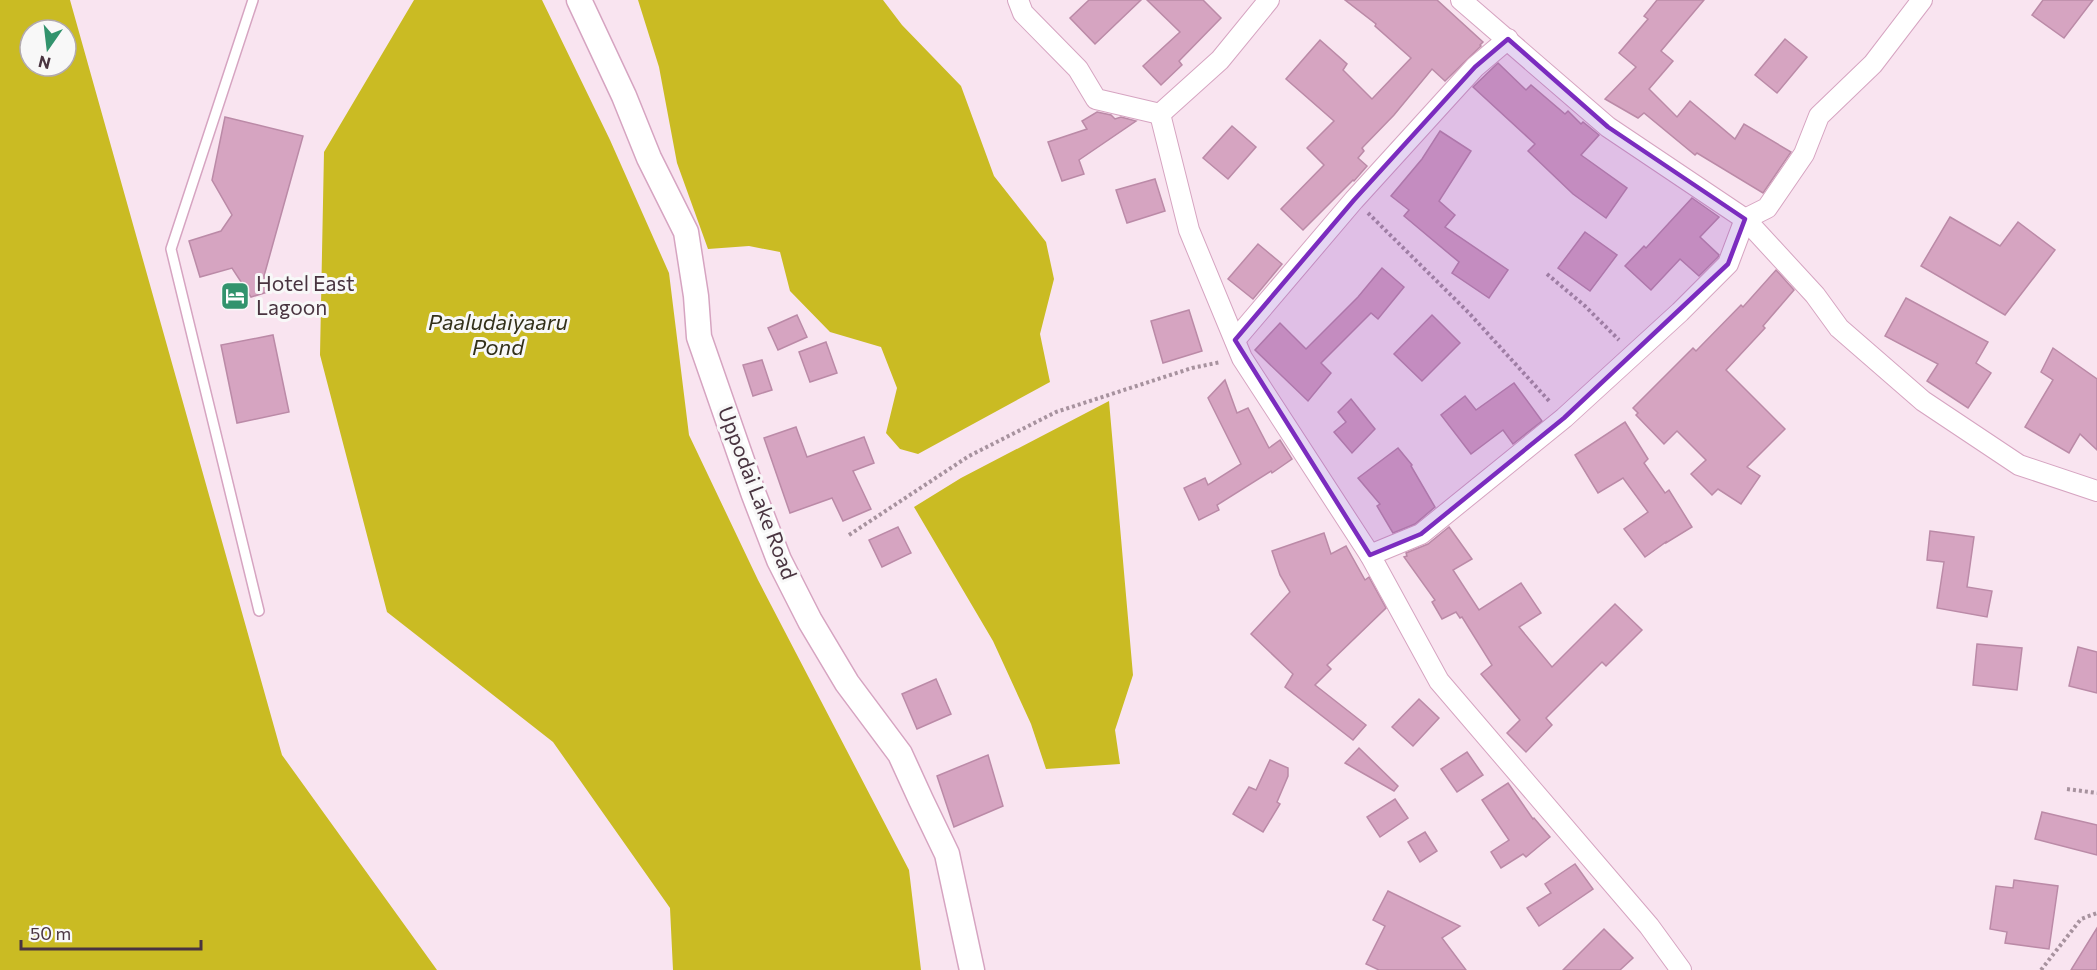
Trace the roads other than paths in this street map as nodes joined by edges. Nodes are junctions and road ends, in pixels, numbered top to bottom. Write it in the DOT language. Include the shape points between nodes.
graph roads {
  1 [pos="253,0"];
  2 [pos="579,0"];
  3 [pos="1018,0"];
  4 [pos="1269,0"];
  5 [pos="1461,0"];
  6 [pos="1923,0"];
  7 [pos="1508,39"];
  8 [pos="1160,114"];
  9 [pos="1745,219"];
  10 [pos="1238,349"];
  11 [pos="2097,491"];
  12 [pos="1370,555"];
  13 [pos="259,611"];
  14 [pos="972,970"];
  15 [pos="1681,970"];
  1 -- 13 [label="lane" via="171,249"];
  2 -- 14 [label="street, Uppodai Lake Road" via="686,232 699,337 779,560 847,682 900,754 947,854"];
  3 -- 8 [label="street" via="1023,13 1078,69 1096,99"];
  4 -- 8 [label="street" via="1220,60"];
  5 -- 7 [label="street"];
  6 -- 9 [label="street" via="1873,64 1819,116 1804,154 1767,208"];
  7 -- 9 [label="street" via="1608,127"];
  7 -- 10 [label="street" via="1476,67 1354,200"];
  8 -- 10 [label="street" via="1189,230"];
  9 -- 11 [label="street" via="1815,295 1839,328 1923,401 2019,465"];
  9 -- 12 [label="street" via="1728,264 1564,418 1421,534"];
  10 -- 12 [label="street"];
  12 -- 15 [label="street" via="1439,681 1649,926"];
}
